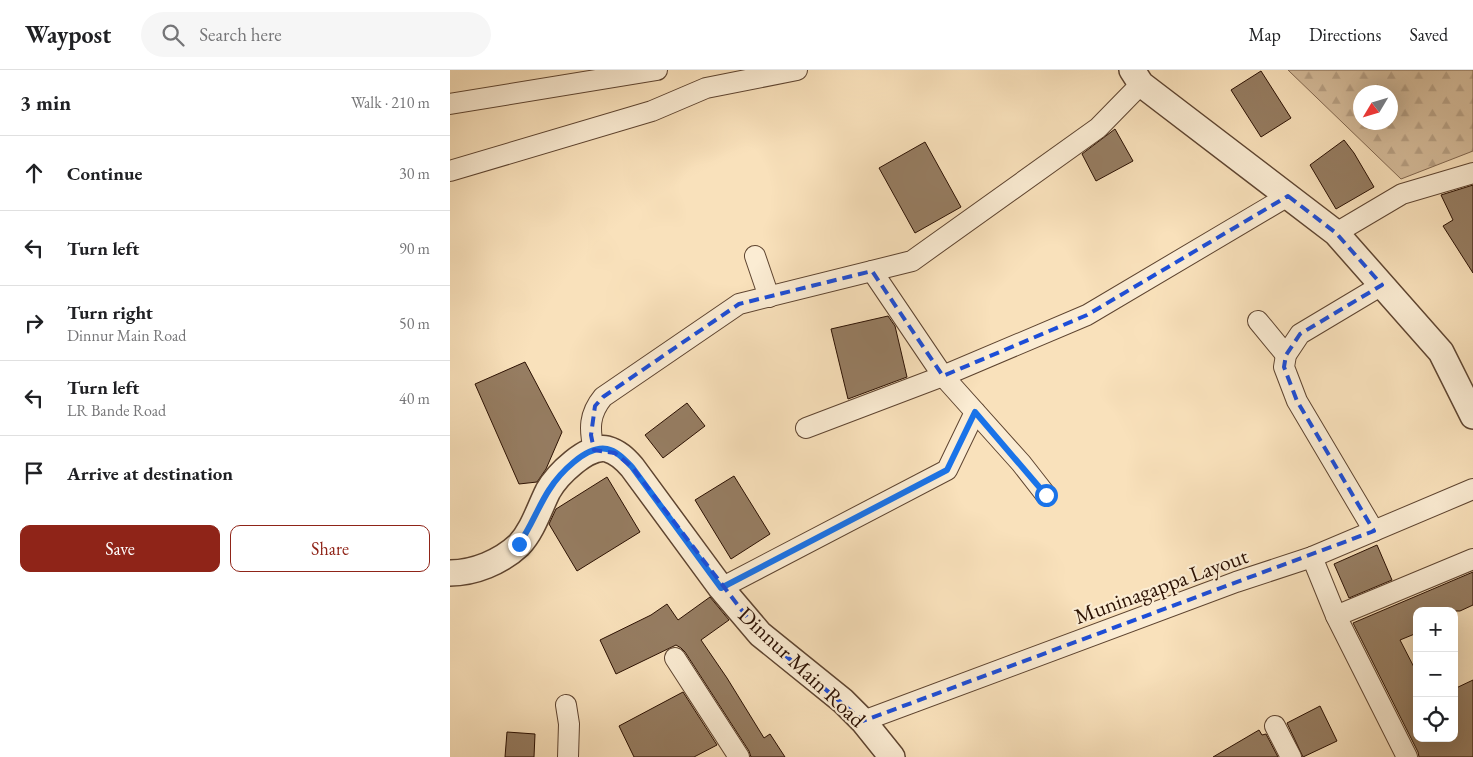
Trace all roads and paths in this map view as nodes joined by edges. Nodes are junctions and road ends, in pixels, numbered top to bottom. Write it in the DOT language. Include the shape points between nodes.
graph roads {
  1 [pos="657,70"];
  2 [pos="797,70"];
  3 [pos="1137,77"];
  4 [pos="450,104"];
  5 [pos="450,171"];
  6 [pos="1473,173"];
  7 [pos="1288,196"];
  8 [pos="1336,233"];
  9 [pos="755,256"];
  10 [pos="872,271"];
  11 [pos="1382,285"];
  12 [pos="768,297"];
  13 [pos="1258,321"];
  14 [pos="1286,355"];
  15 [pos="943,376"];
  16 [pos="975,412"];
  17 [pos="1473,416"];
  18 [pos="806,428"];
  19 [pos="594,450"];
  20 [pos="1473,489"];
  21 [pos="1046,495"];
  22 [pos="1374,531"];
  23 [pos="1312,557"];
  24 [pos="1473,559"];
  25 [pos="450,573"];
  26 [pos="721,588"];
  27 [pos="1336,616"];
  28 [pos="675,658"];
  29 [pos="566,705"];
  30 [pos="863,721"];
  31 [pos="1275,726"];
  32 [pos="568,757"];
  33 [pos="739,757"];
  34 [pos="892,757"];
  35 [pos="1291,757"];
  36 [pos="1407,757"];
  1 -- 4 [label="street"];
  2 -- 5 [label="street" via="706,88 652,111"];
  3 -- 7 [label="street"];
  3 -- 10 [label="street" via="1098,128 912,261"];
  6 -- 8 [label="street" via="1402,194"];
  7 -- 8 [label="street"];
  7 -- 15 [label="street" via="1087,315"];
  8 -- 11 [label="street"];
  9 -- 12 [label="street"];
  10 -- 12 [label="street"];
  10 -- 15 [label="street"];
  11 -- 14 [label="street" via="1300,334"];
  11 -- 17 [label="street" via="1441,352"];
  12 -- 19 [label="street" via="739,304 603,397 595,406 591,421"];
  13 -- 14 [label="street"];
  14 -- 22 [label="street" via="1284,367 1297,401"];
  15 -- 16 [label="street"];
  15 -- 18 [label="street"];
  16 -- 21 [label="street"];
  16 -- 26 [label="street" via="947,470"];
  19 -- 25 [label="street" via="573,463 549,490 519,544 506,555 474,571"];
  19 -- 26 [label="street, Dinnur Main Road" via="607,449 623,457"];
  20 -- 22 [label="street, Muninagappa Layout"];
  22 -- 23 [label="street, Muninagappa Layout"];
  23 -- 27 [label="street"];
  23 -- 30 [label="street, Muninagappa Layout" via="1236,582"];
  24 -- 27 [label="street"];
  26 -- 30 [label="street, Dinnur Main Road" via="760,634"];
  27 -- 36 [label="street"];
  28 -- 33 [label="street"];
  29 -- 32 [label="street"];
  30 -- 34 [label="street, Dinnur Main Road"];
  31 -- 35 [label="street"];
}
